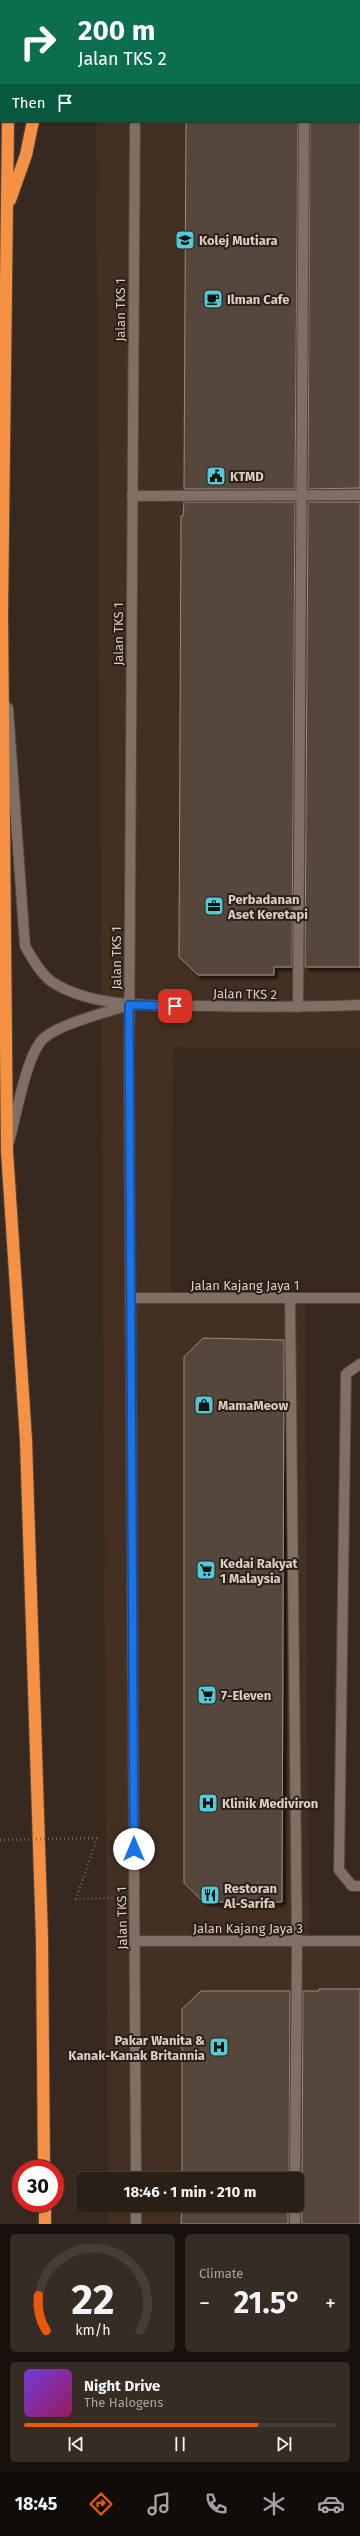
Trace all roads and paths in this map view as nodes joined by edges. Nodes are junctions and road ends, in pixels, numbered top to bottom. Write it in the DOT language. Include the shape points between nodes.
graph roads {
  1 [pos="8,122"];
  2 [pos="33,122"];
  3 [pos="135,122"];
  4 [pos="304,122"];
  5 [pos="6,211"];
  6 [pos="302,495"];
  7 [pos="360,495"];
  8 [pos="132,496"];
  9 [pos="2,614"];
  10 [pos="129,1005"];
  11 [pos="360,1005"];
  12 [pos="298,1007"];
  13 [pos="7,1151"];
  14 [pos="130,1298"];
  15 [pos="290,1298"];
  16 [pos="360,1298"];
  17 [pos="360,1364"];
  18 [pos="0,1840"];
  19 [pos="360,1886"];
  20 [pos="134,1897"];
  21 [pos="135,1941"];
  22 [pos="297,1941"];
  23 [pos="360,1941"];
  24 [pos="44,2160"];
  25 [pos="136,2172"];
  26 [pos="295,2172"];
  27 [pos="45,2212"];
  28 [pos="136,2212"];
  29 [pos="295,2212"];
  30 [pos="45,2224"];
  31 [pos="136,2224"];
  32 [pos="295,2224"];
  1 -- 5 [label="highway"];
  2 -- 5 [label="highway" via="26,155"];
  3 -- 8 [label="street, Jalan TKS 1"];
  4 -- 6 [label="street"];
  5 -- 9 [label="highway"];
  6 -- 7 [label="street"];
  6 -- 8 [label="street"];
  6 -- 12 [label="street"];
  8 -- 10 [label="street, Jalan TKS 1"];
  9 -- 10 [label="street, Jalan TKS 2" via="25,946 36,965 51,981 72,992"];
  9 -- 13 [label="highway"];
  10 -- 12 [label="street, Jalan TKS 2"];
  10 -- 13 [label="street, Jalan TKS 2" via="67,1026 44,1038 31,1060"];
  10 -- 14 [label="street, Jalan TKS 1"];
  11 -- 12 [label="street, Jalan TKS 2"];
  13 -- 24 [label="highway" via="27,1448 42,1939"];
  14 -- 15 [label="street, Jalan Kajang Jaya 1"];
  14 -- 20 [label="street, Jalan TKS 1"];
  15 -- 16 [label="street, Jalan Kajang Jaya 1"];
  15 -- 22 [label="street"];
  17 -- 19 [label="street" via="346,1374 339,1870 352,1886"];
  18 -- 20 [label="path, bridge" via="97,1838 76,1899"];
  20 -- 21 [label="street, Jalan TKS 1"];
  21 -- 22 [label="street, Jalan Kajang Jaya 3"];
  21 -- 25 [label="street, Jalan TKS 1"];
  22 -- 23 [label="street, Jalan Kajang Jaya 3"];
  22 -- 26 [label="street"];
  27 -- 30 [label="highway"];
  28 -- 31 [label="street"];
  29 -- 32 [label="street"];
}
